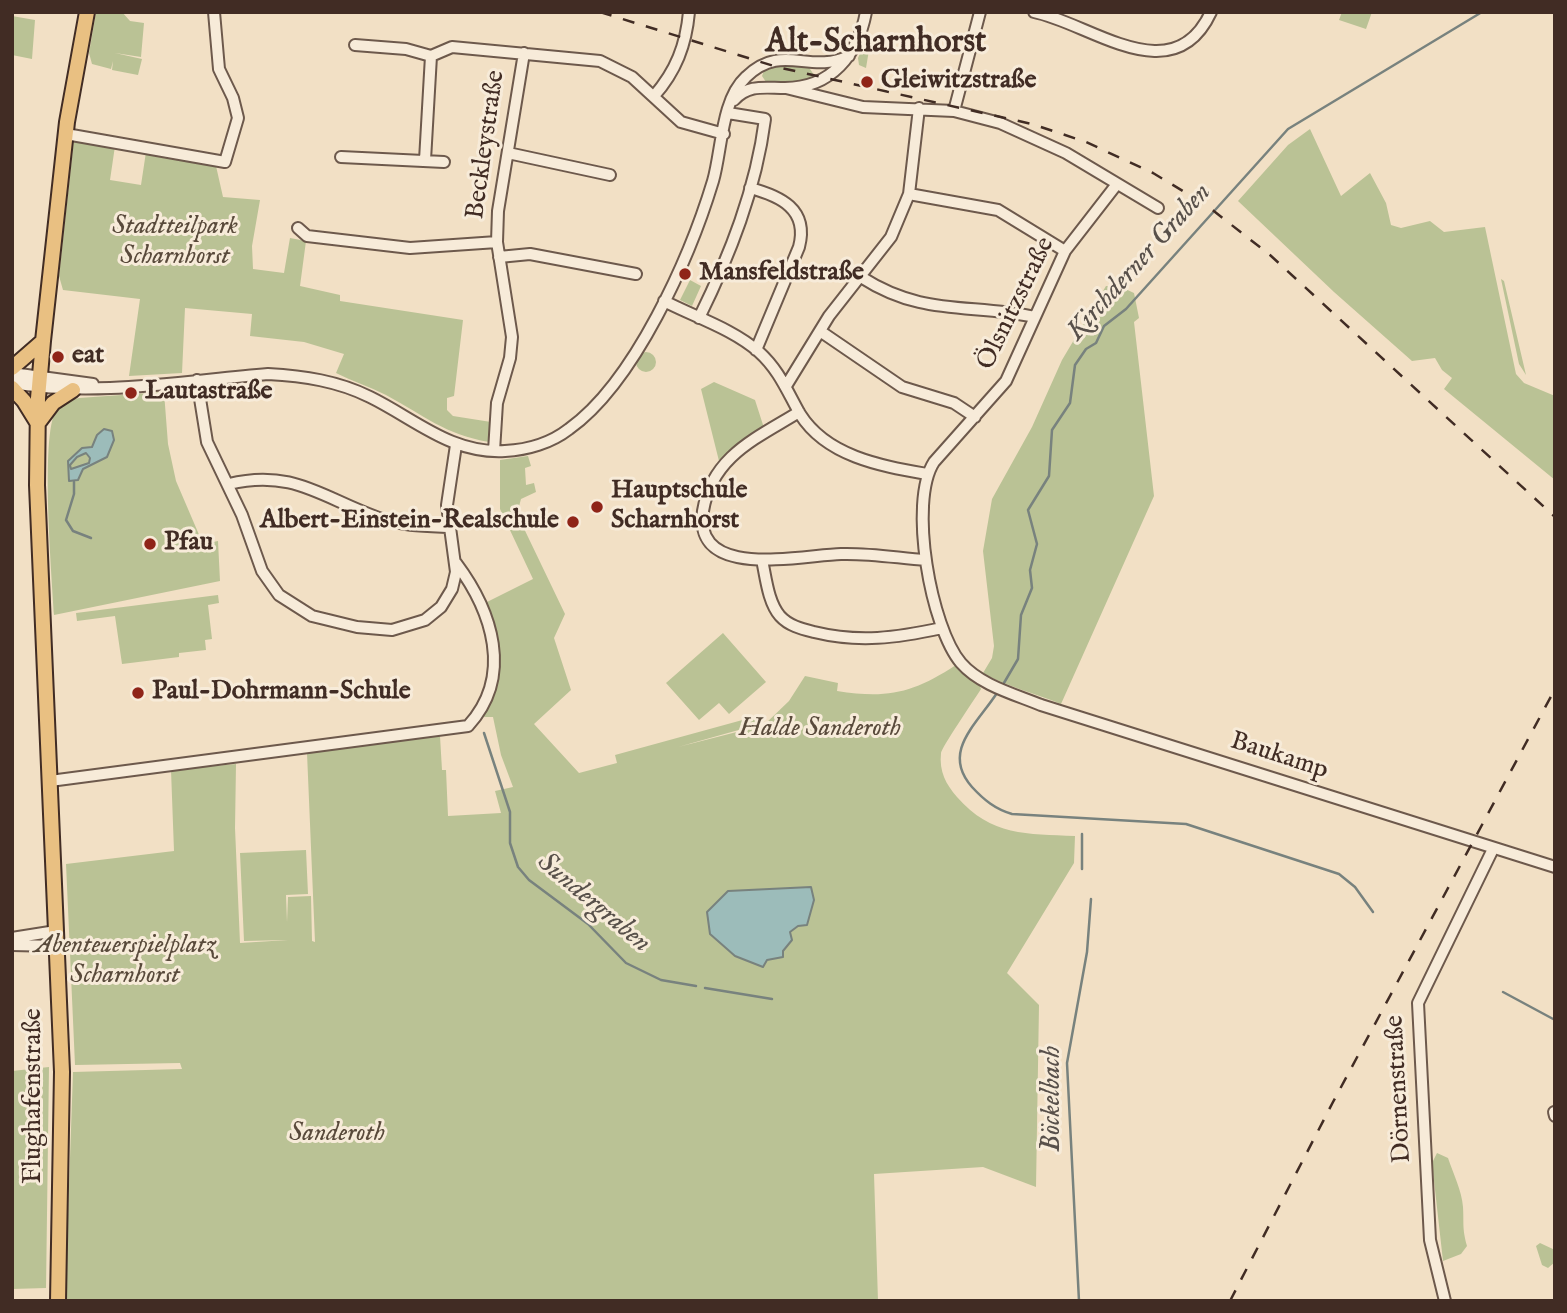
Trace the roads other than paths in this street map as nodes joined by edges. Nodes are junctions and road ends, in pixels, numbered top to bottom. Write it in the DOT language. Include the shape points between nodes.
graph roads {
  1 [pos="87,12"];
  2 [pos="214,12"];
  3 [pos="689,12"];
  4 [pos="866,12"];
  5 [pos="980,12"];
  6 [pos="1034,12"];
  7 [pos="1211,12"];
  8 [pos="355,45"];
  9 [pos="524,53"];
  10 [pos="431,56"];
  11 [pos="849,56"];
  12 [pos="812,63"];
  13 [pos="756,69"];
  14 [pos="821,79"];
  15 [pos="766,86"];
  16 [pos="786,88"];
  17 [pos="654,96"];
  18 [pos="838,101"];
  19 [pos="730,108"];
  20 [pos="919,108"];
  21 [pos="954,111"];
  22 [pos="66,134"];
  23 [pos="724,134"];
  24 [pos="508,153"];
  25 [pos="341,157"];
  26 [pos="425,160"];
  27 [pos="444,162"];
  28 [pos="610,175"];
  29 [pos="1117,184"];
  30 [pos="750,188"];
  31 [pos="909,194"];
  32 [pos="1158,208"];
  33 [pos="298,228"];
  34 [pos="497,242"];
  35 [pos="1065,251"];
  36 [pos="499,257"];
  37 [pos="636,274"];
  38 [pos="860,277"];
  39 [pos="664,301"];
  40 [pos="1035,317"];
  41 [pos="699,318"];
  42 [pos="820,331"];
  43 [pos="43,341"];
  44 [pos="756,350"];
  45 [pos="12,371"];
  46 [pos="197,380"];
  47 [pos="39,382"];
  48 [pos="12,385"];
  49 [pos="786,386"];
  50 [pos="98,387"];
  51 [pos="73,390"];
  52 [pos="799,412"];
  53 [pos="975,417"];
  54 [pos="38,424"];
  55 [pos="456,445"];
  56 [pos="494,451"];
  57 [pos="927,474"];
  58 [pos="229,484"];
  59 [pos="450,527"];
  60 [pos="762,560"];
  61 [pos="926,560"];
  62 [pos="456,563"];
  63 [pos="942,628"];
  64 [pos="50,781"];
  65 [pos="1493,849"];
  66 [pos="1555,867"];
  67 [pos="56,931"];
  68 [pos="12,938"];
  69 [pos="12,946"];
  70 [pos="57,947"];
  71 [pos="58,1301"];
  72 [pos="1446,1301"];
  1 -- 22 [label="main road, Flughafenstraße"];
  2 -- 22 [label="street" via="219,69 238,118 225,162"];
  3 -- 17 [label="street" via="684,49"];
  4 -- 11 [label="street" via="860,39"];
  5 -- 21 [label="street"];
  6 -- 7 [label="street" via="1134,50 1157,52 1189,40"];
  8 -- 10 [label="street"];
  9 -- 10 [label="street" via="452,47"];
  9 -- 17 [label="street" via="600,61 632,76"];
  9 -- 24 [label="street, Beckleystraße"];
  10 -- 26 [label="street"];
  11 -- 12 [label="street" via="834,64"];
  11 -- 14 [label="street" via="844,65"];
  12 -- 13 [label="street" via="782,59"];
  12 -- 14 [label="street"];
  13 -- 15 [label="street"];
  13 -- 19 [label="street" via="734,92"];
  14 -- 16 [label="street"];
  14 -- 18 [label="street"];
  15 -- 16 [label="street"];
  15 -- 19 [label="street" via="748,89"];
  16 -- 18 [label="street"];
  17 -- 23 [label="street" via="681,122"];
  18 -- 20 [label="street" via="863,107"];
  19 -- 23 [label="street"];
  19 -- 30 [label="street" via="765,119"];
  20 -- 21 [label="street"];
  20 -- 31 [label="street"];
  21 -- 29 [label="street" via="1000,123 1047,143"];
  22 -- 43 [label="main road, Flughafenstraße"];
  23 -- 39 [label="street" via="700,221"];
  24 -- 28 [label="street"];
  24 -- 34 [label="street, Beckleystraße"];
  25 -- 26 [label="street"];
  26 -- 27 [label="street"];
  29 -- 32 [label="street"];
  29 -- 35 [label="street, Ölsnitzstraße"];
  30 -- 41 [label="street" via="727,257"];
  30 -- 44 [label="street" via="790,204 801,229 795,258"];
  31 -- 35 [label="street" via="998,210"];
  31 -- 38 [label="street" via="888,241"];
  33 -- 34 [label="street" via="307,236 410,248"];
  34 -- 36 [label="street, Beckleystraße"];
  35 -- 40 [label="street, Ölsnitzstraße"];
  36 -- 37 [label="street" via="530,254"];
  36 -- 56 [label="street, Beckleystraße" via="512,337 496,412"];
  38 -- 40 [label="street" via="932,307"];
  38 -- 42 [label="street"];
  39 -- 41 [label="street"];
  39 -- 56 [label="street" via="622,370 585,417 544,443"];
  40 -- 53 [label="street, Ölsnitzstraße" via="1006,382"];
  41 -- 44 [label="street"];
  42 -- 49 [label="street"];
  42 -- 53 [label="street" via="902,387 954,403"];
  43 -- 45 [label="main road"];
  43 -- 47 [label="main road, Flughafenstraße"];
  44 -- 49 [label="street"];
  45 -- 47 [label="street"];
  46 -- 50 [label="street"];
  46 -- 55 [label="street" via="268,374 328,381 377,400"];
  46 -- 58 [label="street" via="207,442"];
  47 -- 48 [label="street"];
  47 -- 50 [label="street"];
  47 -- 51 [label="street"];
  47 -- 54 [label="main road, Flughafenstraße"];
  48 -- 54 [label="main road"];
  49 -- 52 [label="street"];
  50 -- 51 [label="street"];
  51 -- 54 [label="main road" via="53,403"];
  52 -- 57 [label="street" via="842,451"];
  52 -- 60 [label="street" via="719,467 704,503 706,540 726,553"];
  53 -- 57 [label="street, Ölsnitzstraße"];
  54 -- 64 [label="main road, Flughafenstraße"];
  55 -- 56 [label="street"];
  55 -- 59 [label="street" via="448,497"];
  57 -- 61 [label="street"];
  58 -- 59 [label="street" via="290,481 387,521"];
  58 -- 62 [label="street" via="270,586 287,603 312,616 368,628 410,626 433,614 449,596"];
  59 -- 62 [label="street"];
  60 -- 61 [label="street" via="843,554"];
  60 -- 63 [label="street" via="774,607 796,627 873,640"];
  61 -- 63 [label="street"];
  62 -- 64 [label="street" via="481,600 496,658 496,675 468,726"];
  63 -- 65 [label="street, Baukamp" via="959,661 1008,692"];
  64 -- 67 [label="main road, Flughafenstraße"];
  65 -- 66 [label="street, Baukamp"];
  65 -- 72 [label="street, Dörnenstraße" via="1418,1003 1430,1240"];
  67 -- 68 [label="street"];
  67 -- 70 [label="main road, Flughafenstraße"];
  69 -- 70 [label="street"];
  70 -- 71 [label="main road, Flughafenstraße" via="62,1072"];
}
